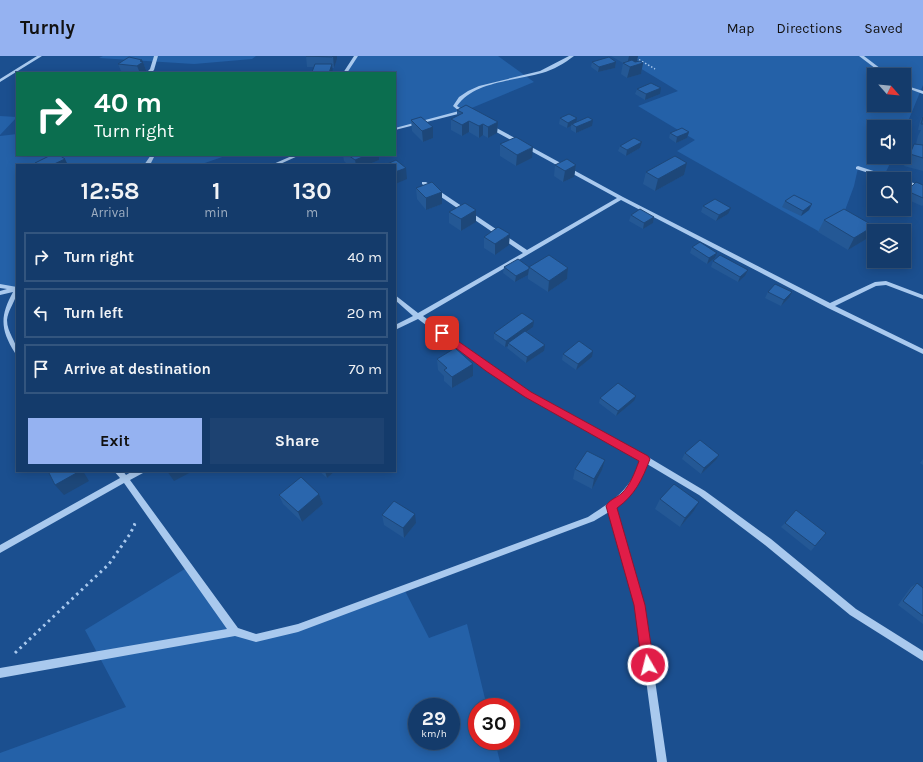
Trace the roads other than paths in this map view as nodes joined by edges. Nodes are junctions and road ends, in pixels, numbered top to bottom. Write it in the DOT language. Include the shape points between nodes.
graph roads {
  1 [pos="40,56"];
  2 [pos="156,56"];
  3 [pos="356,56"];
  4 [pos="572,56"];
  5 [pos="861,56"];
  6 [pos="877,68"];
  7 [pos="149,72"];
  8 [pos="346,72"];
  9 [pos="0,81"];
  10 [pos="911,89"];
  11 [pos="923,93"];
  12 [pos="462,112"];
  13 [pos="469,116"];
  14 [pos="483,123"];
  15 [pos="396,129"];
  16 [pos="296,156"];
  17 [pos="276,164"];
  18 [pos="858,168"];
  19 [pos="871,172"];
  20 [pos="424,183"];
  21 [pos="911,184"];
  22 [pos="923,188"];
  23 [pos="621,198"];
  24 [pos="527,253"];
  25 [pos="0,286"];
  26 [pos="16,289"];
  27 [pos="16,289"];
  28 [pos="16,290"];
  29 [pos="0,293"];
  30 [pos="396,298"];
  31 [pos="923,298"];
  32 [pos="830,306"];
  33 [pos="418,316"];
  34 [pos="396,327"];
  35 [pos="16,350"];
  36 [pos="923,352"];
  37 [pos="645,459"];
  38 [pos="119,472"];
  39 [pos="138,472"];
  40 [pos="125,479"];
  41 [pos="611,506"];
  42 [pos="0,549"];
  43 [pos="235,632"];
  44 [pos="923,656"];
  45 [pos="0,673"];
  46 [pos="662,762"];
  1 -- 9 [label="street"];
  2 -- 7 [label="street"];
  3 -- 8 [label="street"];
  4 -- 12 [label="street" via="540,73 488,85 463,96 457,100 455,106"];
  5 -- 6 [label="street"];
  10 -- 11 [label="street"];
  12 -- 13 [label="street"];
  12 -- 15 [label="street"];
  14 -- 23 [label="street"];
  16 -- 17 [label="street"];
  18 -- 19 [label="street"];
  20 -- 24 [label="street"];
  21 -- 22 [label="street"];
  23 -- 24 [label="street"];
  23 -- 32 [label="street"];
  24 -- 33 [label="street"];
  25 -- 26 [label="street"];
  27 -- 29 [label="street"];
  28 -- 35 [label="street" via="1,318 3,331"];
  30 -- 33 [label="street"];
  31 -- 32 [label="street" via="886,283 875,284"];
  32 -- 36 [label="street"];
  33 -- 34 [label="street"];
  33 -- 37 [label="street" via="489,369 528,394"];
  37 -- 41 [label="street" via="637,479 625,496"];
  37 -- 44 [label="street" via="702,494 768,542 854,612"];
  38 -- 40 [label="street"];
  39 -- 40 [label="street"];
  40 -- 42 [label="street"];
  40 -- 43 [label="street"];
  41 -- 43 [label="street" via="591,519 298,628 256,638"];
  41 -- 46 [label="street" via="640,605"];
  43 -- 45 [label="street"];
}
